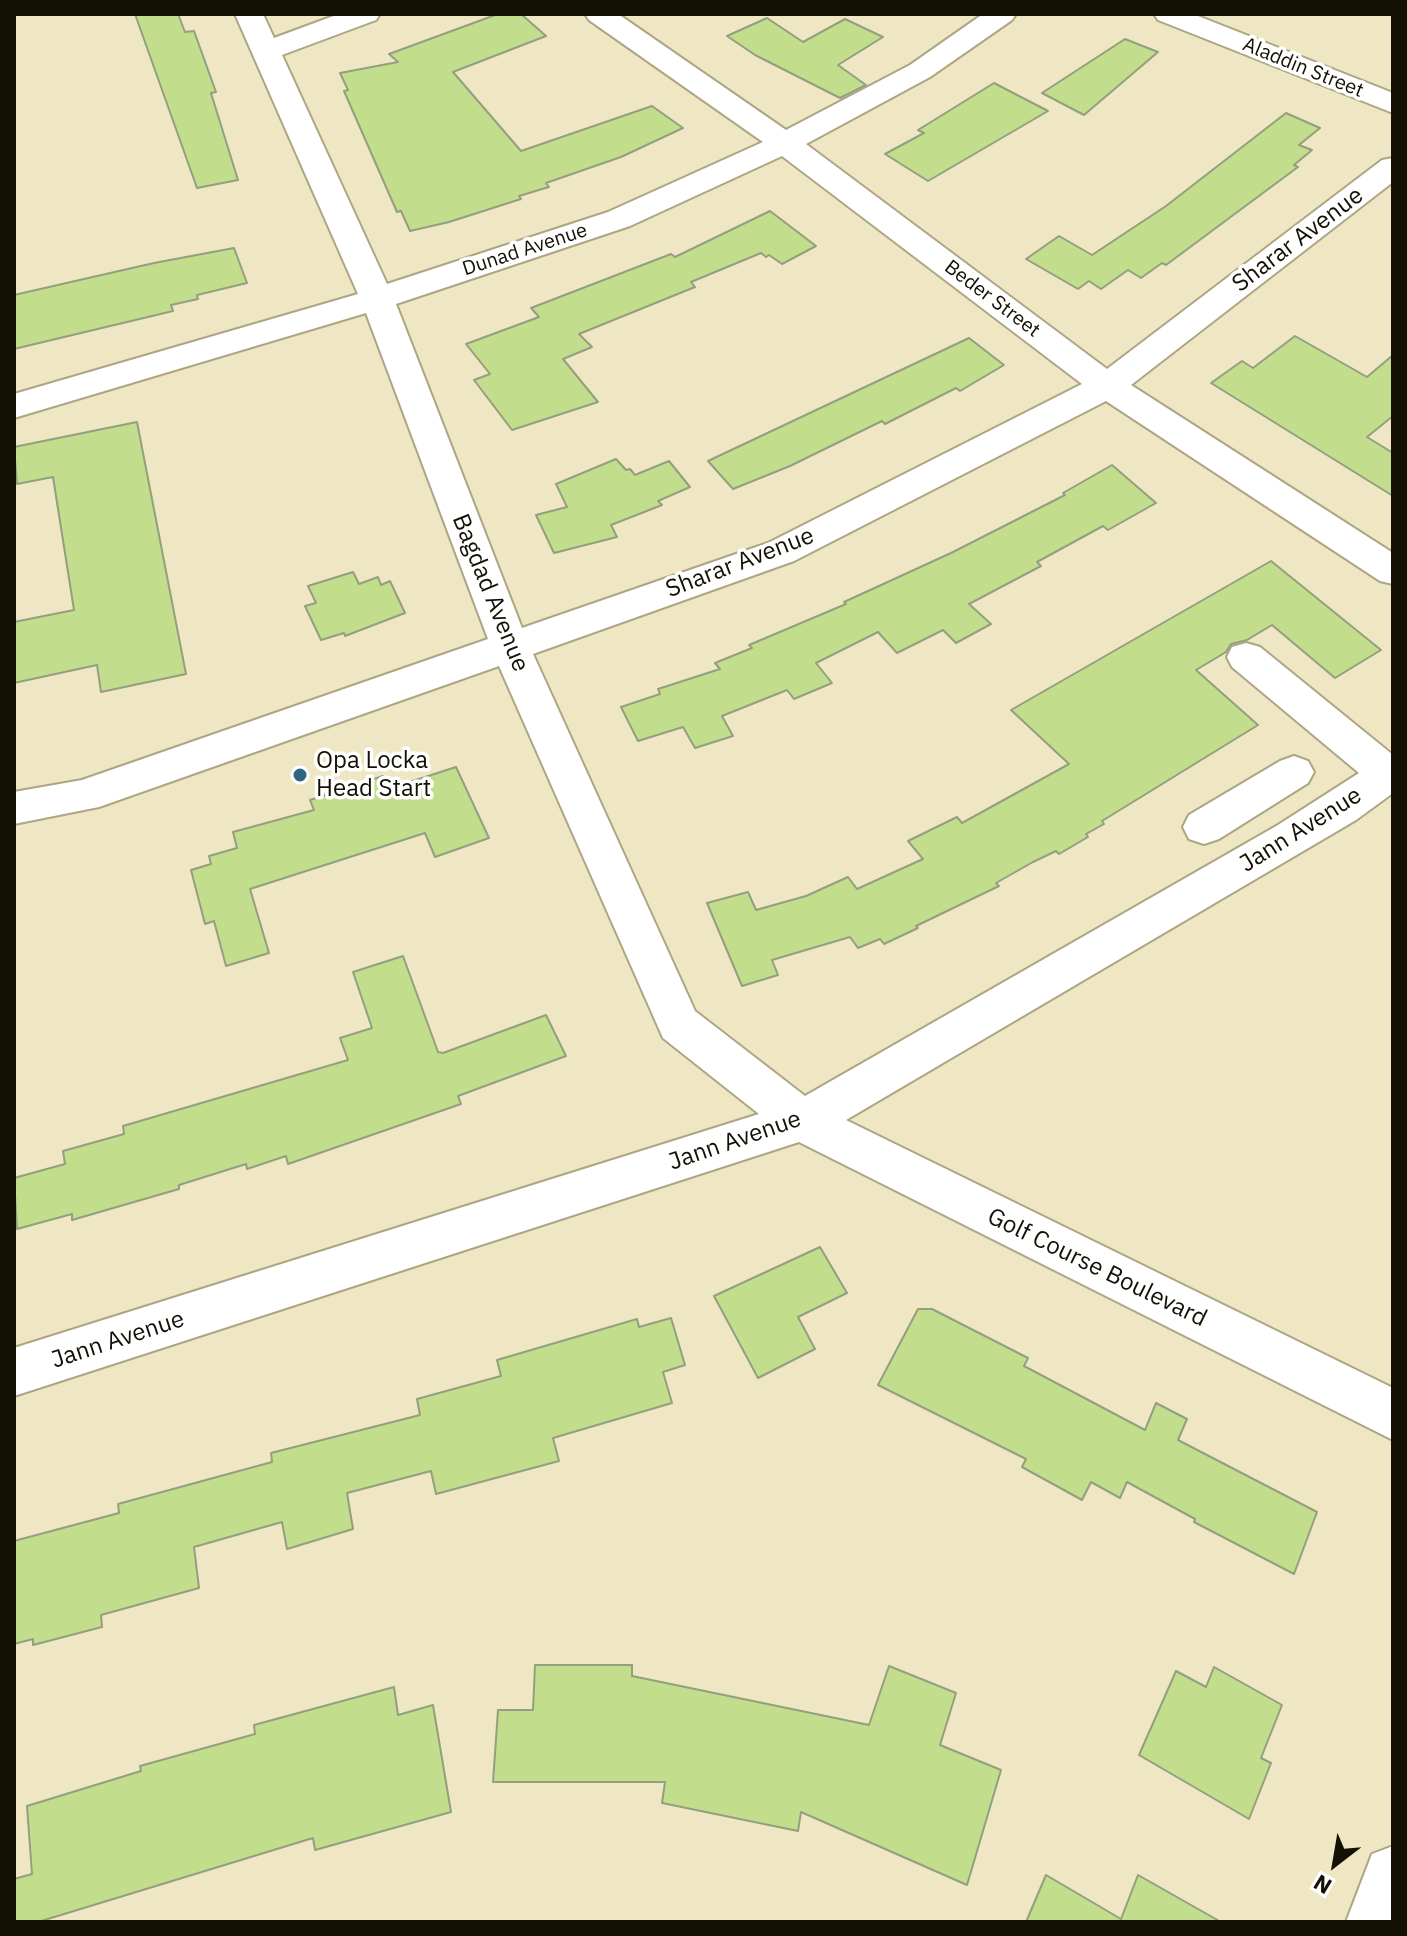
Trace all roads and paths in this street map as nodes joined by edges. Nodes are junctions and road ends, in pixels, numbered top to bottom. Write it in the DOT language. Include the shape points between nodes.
graph roads {
  1 [pos="249,14"];
  2 [pos="366,14"];
  3 [pos="599,14"];
  4 [pos="1002,14"];
  5 [pos="1168,14"];
  6 [pos="265,51"];
  7 [pos="1393,104"];
  8 [pos="785,143"];
  9 [pos="1393,167"];
  10 [pos="377,299"];
  11 [pos="1107,386"];
  12 [pos="14,406"];
  13 [pos="1393,571"];
  14 [pos="510,646"];
  15 [pos="1246,657"];
  16 [pos="1294,772"];
  17 [pos="1391,772"];
  18 [pos="1249,800"];
  19 [pos="14,808"];
  20 [pos="1204,827"];
  21 [pos="1293,837"];
  22 [pos="802,1121"];
  23 [pos="14,1372"];
  24 [pos="1393,1415"];
  25 [pos="1393,1875"];
  26 [pos="1376,1922"];
  1 -- 6 [label="street, Bagdad Avenue"];
  2 -- 6 [label="street"];
  3 -- 8 [label="street, Beder Street"];
  4 -- 8 [label="street, Dunad Avenue" via="920,71"];
  5 -- 7 [label="street, Aladdin Street"];
  6 -- 10 [label="street, Bagdad Avenue"];
  8 -- 10 [label="street, Dunad Avenue" via="619,219"];
  8 -- 11 [label="street, Beder Street"];
  9 -- 11 [label="street, Sharar Avenue"];
  10 -- 12 [label="street, Dunad Avenue"];
  10 -- 14 [label="street, Bagdad Avenue"];
  11 -- 13 [label="street, Beder Street"];
  11 -- 14 [label="street, Sharar Avenue" via="781,552"];
  14 -- 19 [label="street, Sharar Avenue" via="84,796"];
  14 -- 22 [label="street, Bagdad Avenue" via="679,1024"];
  15 -- 17 [label="street"];
  16 -- 18 [label="street"];
  17 -- 21 [label="street, Jann Avenue"];
  18 -- 20 [label="street"];
  18 -- 21 [label="street"];
  21 -- 22 [label="street, Jann Avenue"];
  22 -- 23 [label="street, Jann Avenue"];
  22 -- 24 [label="street, Golf Course Boulevard"];
  25 -- 26 [label="street"];
}
